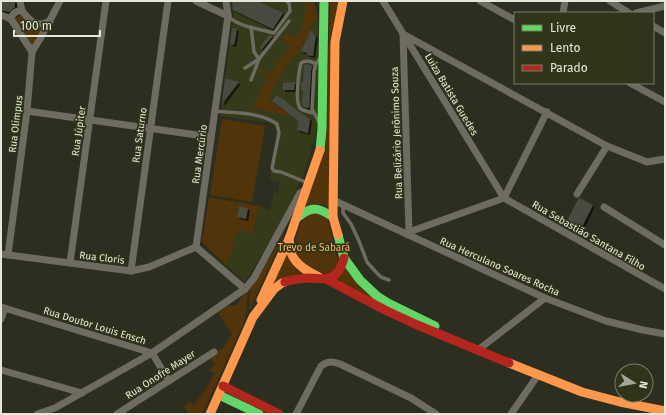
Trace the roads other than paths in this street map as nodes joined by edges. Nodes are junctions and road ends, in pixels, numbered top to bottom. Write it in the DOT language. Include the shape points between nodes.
graph roads {
  1 [pos="20,1"];
  2 [pos="60,1"];
  3 [pos="106,1"];
  4 [pos="168,1"];
  5 [pos="196,1"];
  6 [pos="226,1"];
  7 [pos="286,1"];
  8 [pos="318,1"];
  9 [pos="324,1"];
  10 [pos="343,1"];
  11 [pos="383,1"];
  12 [pos="480,1"];
  13 [pos="565,1"];
  14 [pos="610,1"];
  15 [pos="665,6"];
  16 [pos="22,11"];
  17 [pos="563,12"];
  18 [pos="627,12"];
  19 [pos="640,12"];
  20 [pos="1,15"];
  21 [pos="228,16"];
  22 [pos="324,18"];
  23 [pos="12,19"];
  24 [pos="514,19"];
  25 [pos="50,21"];
  26 [pos="289,21"];
  27 [pos="251,27"];
  28 [pos="654,27"];
  29 [pos="665,33"];
  30 [pos="403,34"];
  31 [pos="32,52"];
  32 [pos="323,54"];
  33 [pos="259,59"];
  34 [pos="316,64"];
  35 [pos="245,68"];
  36 [pos="251,80"];
  37 [pos="632,84"];
  38 [pos="665,102"];
  39 [pos="27,111"];
  40 [pos="215,111"];
  41 [pos="547,112"];
  42 [pos="314,113"];
  43 [pos="89,120"];
  44 [pos="150,129"];
  45 [pos="322,129"];
  46 [pos="211,137"];
  47 [pos="607,146"];
  48 [pos="665,159"];
  49 [pos="308,186"];
  50 [pos="577,194"];
  51 [pos="504,198"];
  52 [pos="333,200"];
  53 [pos="342,205"];
  54 [pos="604,207"];
  55 [pos="333,217"];
  56 [pos="297,218"];
  57 [pos="409,233"];
  58 [pos="289,239"];
  59 [pos="665,245"];
  60 [pos="196,246"];
  61 [pos="5,254"];
  62 [pos="344,258"];
  63 [pos="70,263"];
  64 [pos="131,271"];
  65 [pos="324,279"];
  66 [pos="389,280"];
  67 [pos="245,289"];
  68 [pos="665,289"];
  69 [pos="545,298"];
  70 [pos="3,308"];
  71 [pos="253,317"];
  72 [pos="1,319"];
  73 [pos="665,334"];
  74 [pos="458,341"];
  75 [pos="478,350"];
  76 [pos="152,352"];
  77 [pos="214,352"];
  78 [pos="1,370"];
  79 [pos="538,376"];
  80 [pos="169,381"];
  81 [pos="221,390"];
  82 [pos="82,393"];
  83 [pos="665,411"];
  84 [pos="253,413"];
  85 [pos="37,414"];
  86 [pos="117,414"];
  87 [pos="210,414"];
  88 [pos="279,414"];
  89 [pos="296,414"];
  90 [pos="436,414"];
  91 [pos="511,414"];
  1 -- 16 [label="street"];
  2 -- 25 [label="street, Rua Olimpus"];
  3 -- 43 [label="street, Rua Júpiter"];
  4 -- 44 [label="street, Rua Saturno"];
  5 -- 21 [label="street"];
  6 -- 21 [label="street, Rua Mercúrio"];
  7 -- 27 [label="lane" via="289,3 290,11 274,33"];
  8 -- 22 [label="main road"];
  9 -- 22 [label="main road"];
  10 -- 52 [label="main road" via="335,42"];
  11 -- 30 [label="street, Luiza Batista Guedes"];
  12 -- 24 [label="street"];
  13 -- 17 [label="street"];
  14 -- 18 [label="street"];
  15 -- 19 [label="street"];
  16 -- 23 [label="street" via="13,14"];
  16 -- 25 [label="street" via="35,23"];
  20 -- 23 [label="street"];
  21 -- 27 [label="lane" via="233,21"];
  21 -- 40 [label="street, Rua Mercúrio"];
  22 -- 32 [label="main road"];
  23 -- 31 [label="street"];
  25 -- 31 [label="street, Rua Olimpus"];
  26 -- 33 [label="lane"];
  27 -- 33 [label="lane" via="254,52"];
  28 -- 29 [label="street"];
  30 -- 41 [label="street"];
  30 -- 51 [label="street, Luiza Batista Guedes"];
  30 -- 57 [label="street, Rua Belizário Jerônimo Souza"];
  31 -- 39 [label="street, Rua Olimpus"];
  32 -- 34 [label="lane"];
  32 -- 45 [label="main road"];
  33 -- 35 [label="lane"];
  33 -- 36 [label="lane"];
  34 -- 42 [label="lane" via="312,109"];
  34 -- 42 [label="lane" via="303,61 301,63 297,98 301,109"];
  37 -- 38 [label="street"];
  39 -- 43 [label="street"];
  39 -- 61 [label="street, Rua Olimpus"];
  40 -- 46 [label="street, Rua Mercúrio"];
  40 -- 49 [label="lane" via="254,115 277,124 279,133 272,168"];
  41 -- 47 [label="street"];
  41 -- 51 [label="street"];
  42 -- 45 [label="lane"];
  43 -- 44 [label="street"];
  43 -- 63 [label="street, Rua Júpiter"];
  44 -- 46 [label="street"];
  44 -- 64 [label="street, Rua Saturno"];
  45 -- 49 [label="main road" via="321,147"];
  46 -- 60 [label="street, Rua Mercúrio"];
  47 -- 48 [label="street" via="647,162"];
  47 -- 50 [label="street"];
  49 -- 56 [label="main road"];
  49 -- 67 [label="street" via="300,193 254,278"];
  51 -- 57 [label="street"];
  51 -- 68 [label="street, Rua Sebastião Santana Filho"];
  52 -- 53 [label="street, Rua Herculano Soares Rocha"];
  52 -- 55 [label="main road"];
  53 -- 57 [label="street, Rua Herculano Soares Rocha"];
  53 -- 66 [label="lane" via="343,213 351,224 367,262 382,277"];
  54 -- 59 [label="street"];
  55 -- 56 [label="main road" via="318,208 311,208"];
  55 -- 62 [label="main road"];
  56 -- 58 [label="main road"];
  57 -- 69 [label="street, Rua Herculano Soares Rocha"];
  58 -- 65 [label="main road" via="296,262 302,268"];
  58 -- 71 [label="main road"];
  60 -- 64 [label="street, Rua Cloris" via="149,267"];
  60 -- 67 [label="street"];
  61 -- 63 [label="street, Rua Cloris"];
  62 -- 65 [label="main road" via="340,271 334,277"];
  62 -- 74 [label="main road" via="360,280 377,296 445,331"];
  63 -- 64 [label="street, Rua Cloris"];
  65 -- 71 [label="main road" via="308,278 282,283 274,289"];
  65 -- 74 [label="main road" via="391,313"];
  67 -- 76 [label="street"];
  69 -- 73 [label="street, Rua Herculano Soares Rocha" via="606,321"];
  69 -- 75 [label="street"];
  70 -- 72 [label="street"];
  70 -- 76 [label="street, Rua Doutor Louis Ensch"];
  71 -- 81 [label="main road"];
  74 -- 75 [label="main road"];
  75 -- 79 [label="main road"];
  76 -- 80 [label="street, Rua Doutor Louis Ensch"];
  76 -- 82 [label="street"];
  77 -- 80 [label="street, Rua Onofre Mayer"];
  78 -- 82 [label="street"];
  79 -- 83 [label="main road" via="582,392"];
  79 -- 91 [label="street"];
  80 -- 86 [label="street, Rua Onofre Mayer"];
  81 -- 84 [label="main road"];
  81 -- 87 [label="main road"];
  81 -- 88 [label="main road"];
  82 -- 85 [label="street" via="55,408"];
  89 -- 90 [label="street" via="320,366 326,362 340,364 411,398"];
}
